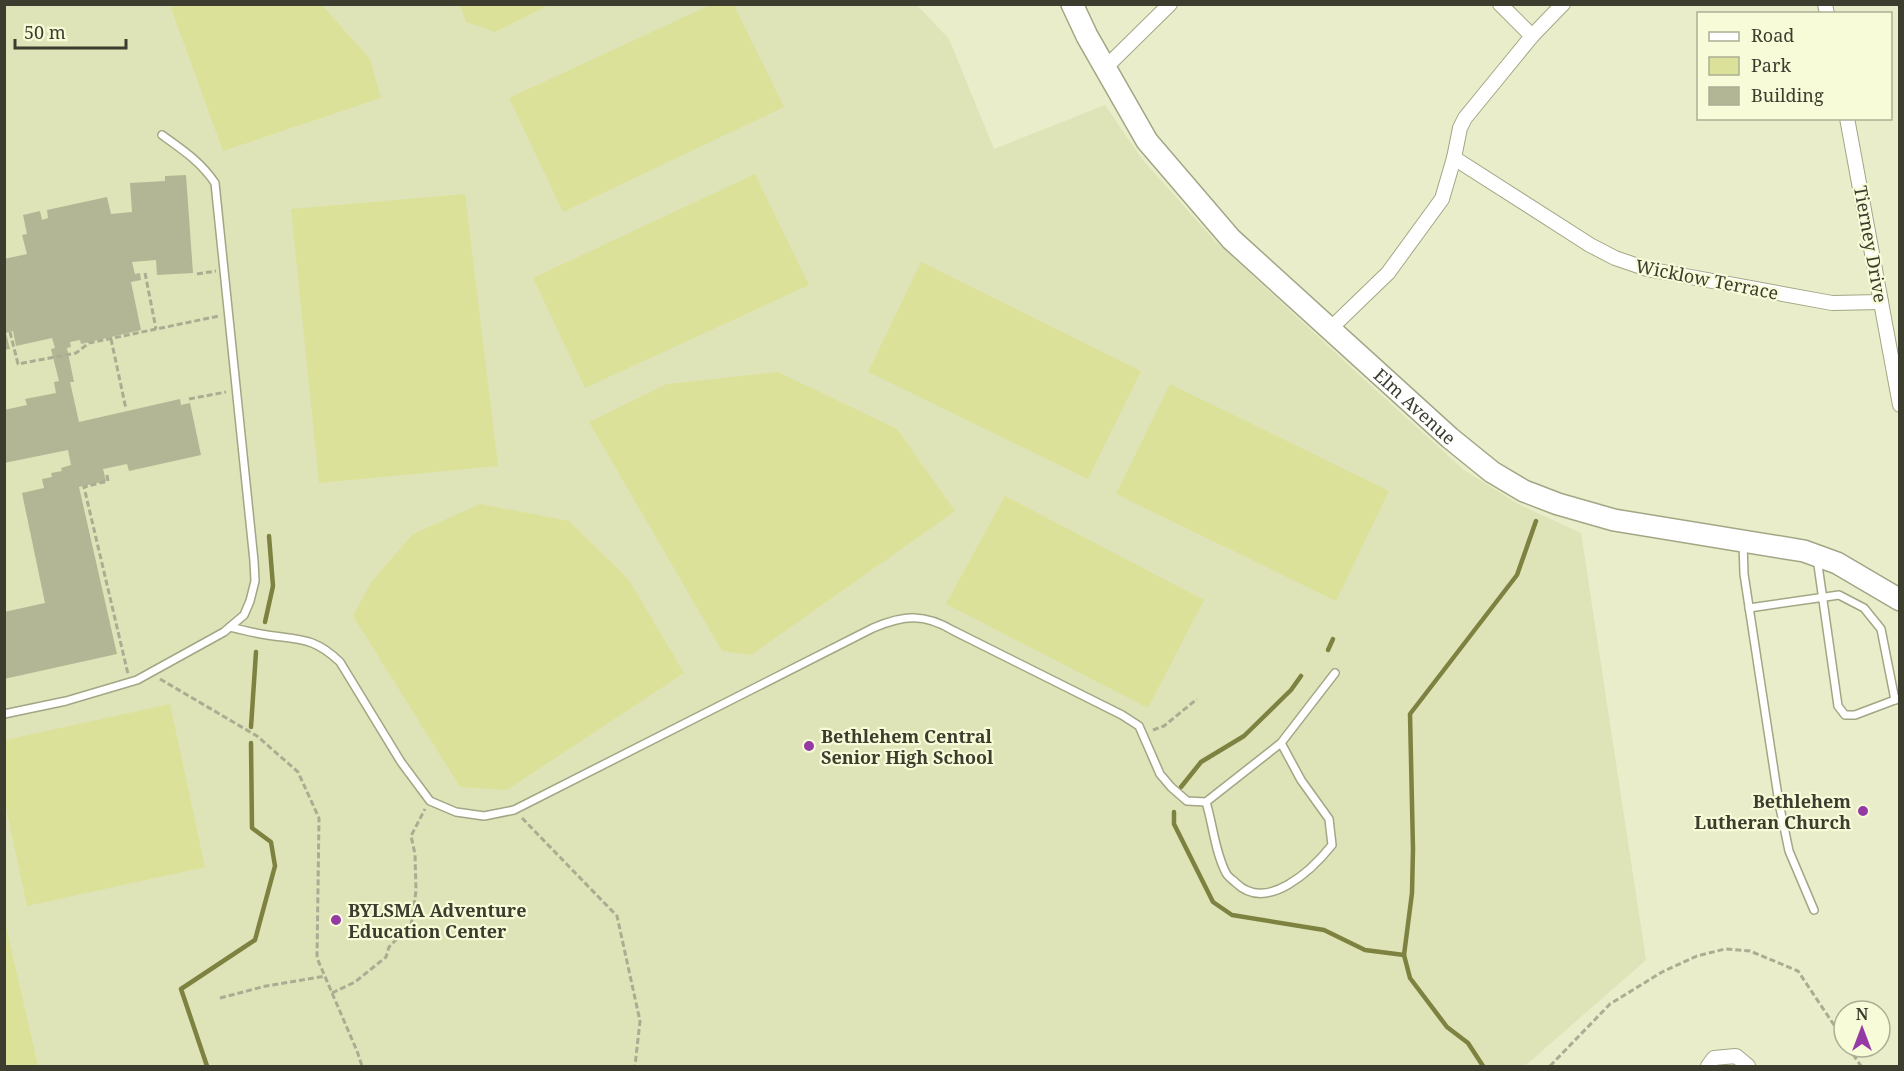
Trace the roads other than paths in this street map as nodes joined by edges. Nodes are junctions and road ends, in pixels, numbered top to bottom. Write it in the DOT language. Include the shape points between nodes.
graph roads {
  1 [pos="1072,4"];
  2 [pos="1170,4"];
  3 [pos="1500,4"];
  4 [pos="1563,4"];
  5 [pos="1532,36"];
  6 [pos="1105,68"];
  7 [pos="1847,120"];
  8 [pos="162,135"];
  9 [pos="1454,158"];
  10 [pos="1881,302"];
  11 [pos="1330,329"];
  12 [pos="1897,369"];
  13 [pos="1899,405"];
  14 [pos="1742,540"];
  15 [pos="1816,556"];
  16 [pos="1822,597"];
  17 [pos="1899,600"];
  18 [pos="1749,608"];
  19 [pos="230,627"];
  20 [pos="1335,673"];
  21 [pos="1897,699"];
  22 [pos="4,714"];
  23 [pos="1281,743"];
  24 [pos="1206,802"];
  25 [pos="1814,910"];
  26 [pos="1708,1066"];
  27 [pos="1748,1066"];
  1 -- 6 [label="main road, Elm Avenue"];
  2 -- 6 [label="street"];
  3 -- 5 [label="street"];
  4 -- 5 [label="street"];
  5 -- 9 [label="street" via="1465,118"];
  6 -- 11 [label="main road, Elm Avenue" via="1147,141 1224,230"];
  7 -- 10 [label="street, Tierney Drive"];
  8 -- 19 [label="lane" via="192,156 215,183 255,581 243,615"];
  9 -- 10 [label="street, Wicklow Terrace" via="1590,245 1647,269 1832,303"];
  9 -- 11 [label="street" via="1442,199 1388,273"];
  10 -- 12 [label="street, Tierney Drive"];
  11 -- 14 [label="main road, Elm Avenue" via="1450,438 1492,472 1524,491 1614,520"];
  12 -- 13 [label="street, Tierney Drive"];
  14 -- 15 [label="main road, Elm Avenue"];
  14 -- 18 [label="lane"];
  15 -- 16 [label="lane"];
  15 -- 17 [label="main road, Elm Avenue" via="1837,563"];
  16 -- 18 [label="lane"];
  16 -- 21 [label="lane" via="1839,595 1864,608 1881,628"];
  16 -- 21 [label="lane" via="1838,705 1845,715 1856,715"];
  18 -- 25 [label="lane" via="1789,851"];
  19 -- 22 [label="lane" via="130,682"];
  19 -- 24 [label="lane" via="313,642 327,649 340,662 401,762 430,801 456,812 484,816 514,810 873,627 906,617 938,622 1122,715 1139,726 1160,774 1171,787 1187,801"];
  20 -- 23 [label="lane"];
  23 -- 24 [label="lane"];
  23 -- 24 [label="lane" via="1329,819 1332,845 1316,865 1290,884 1267,893 1244,891 1227,875"];
  26 -- 27 [label="street" via="1714,1058 1736,1056"];
}
